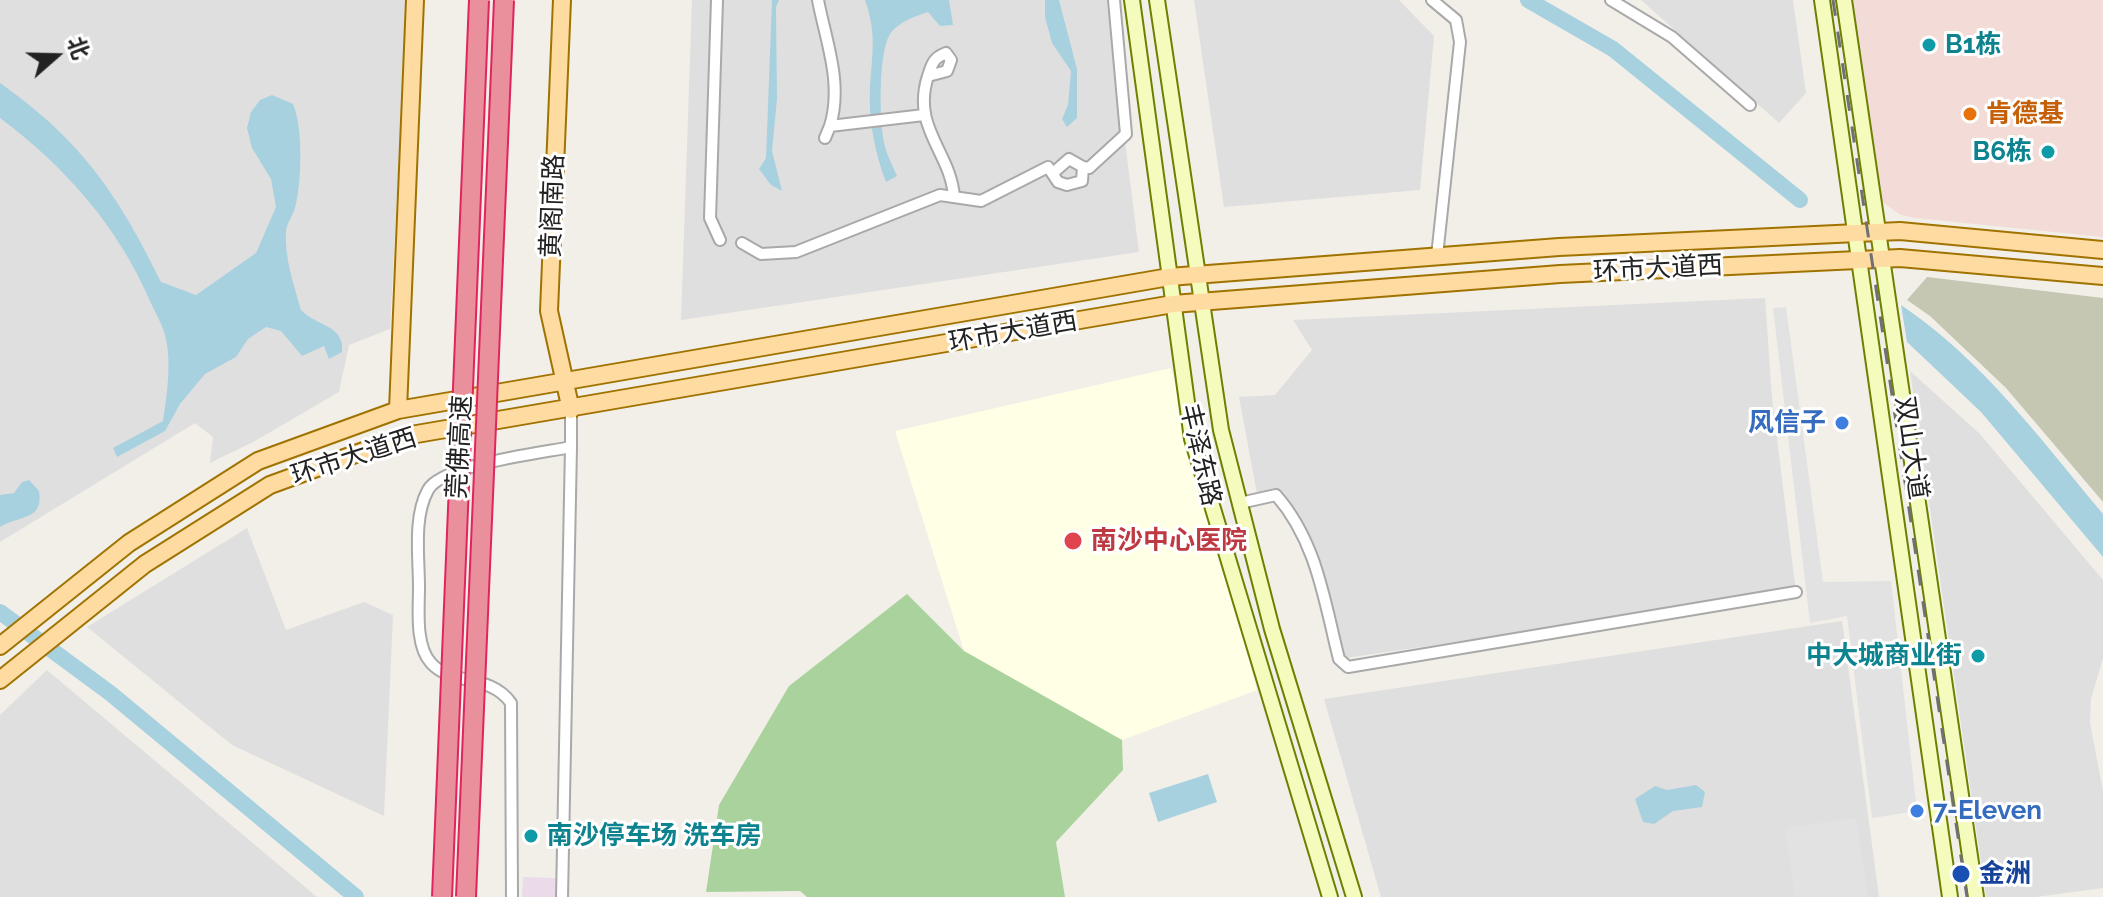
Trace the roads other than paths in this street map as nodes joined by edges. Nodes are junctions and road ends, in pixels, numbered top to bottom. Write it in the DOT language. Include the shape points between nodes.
graph roads {
  1 [pos="415,0"];
  2 [pos="479,0"];
  3 [pos="504,0"];
  4 [pos="562,0"];
  5 [pos="717,0"];
  6 [pos="817,0"];
  7 [pos="1114,0"];
  8 [pos="1132,0"];
  9 [pos="1157,0"];
  10 [pos="1432,0"];
  11 [pos="1611,0"];
  12 [pos="1822,0"];
  13 [pos="1844,0"];
  14 [pos="928,76"];
  15 [pos="1750,105"];
  16 [pos="924,115"];
  17 [pos="830,126"];
  18 [pos="825,138"];
  19 [pos="1083,167"];
  20 [pos="1053,173"];
  21 [pos="954,197"];
  22 [pos="1880,232"];
  23 [pos="1856,233"];
  24 [pos="720,240"];
  25 [pos="742,243"];
  26 [pos="2103,250"];
  27 [pos="1437,256"];
  28 [pos="1883,259"];
  29 [pos="1860,260"];
  30 [pos="1197,275"];
  31 [pos="2103,276"];
  32 [pos="1169,277"];
  33 [pos="1202,301"];
  34 [pos="1173,304"];
  35 [pos="567,383"];
  36 [pos="398,410"];
  37 [pos="571,410"];
  38 [pos="571,447"];
  39 [pos="1240,503"];
  40 [pos="1796,592"];
  41 [pos="0,646"];
  42 [pos="0,680"];
  43 [pos="442,897"];
  44 [pos="466,897"];
  45 [pos="512,897"];
  46 [pos="562,897"];
  47 [pos="1330,897"];
  48 [pos="1354,897"];
  49 [pos="1950,897"];
  50 [pos="1976,897"];
  1 -- 36 [label="main road"];
  2 -- 43 [label="highway, 莞佛高速, bridge"];
  3 -- 44 [label="highway, 莞佛高速, bridge"];
  4 -- 35 [label="main road, 黄阁南路" via="549,311"];
  5 -- 24 [label="street" via="710,218"];
  6 -- 17 [label="street" via="834,70"];
  7 -- 19 [label="street" via="1126,134 1089,168"];
  8 -- 32 [label="main road, 丰泽东路"];
  9 -- 30 [label="main road, 丰泽东路"];
  10 -- 27 [label="street" via="1456,20 1460,42"];
  11 -- 15 [label="street" via="1672,37"];
  12 -- 23 [label="main road, 双山大道"];
  13 -- 22 [label="main road, 双山大道"];
  14 -- 16 [label="street"];
  16 -- 17 [label="street"];
  16 -- 21 [label="street" via="953,179"];
  17 -- 18 [label="street"];
  19 -- 20 [label="street" via="1069,159"];
  19 -- 20 [label="street" via="1082,181 1075,183 1058,182"];
  20 -- 21 [label="street" via="1048,167 981,201"];
  21 -- 25 [label="street" via="940,195 903,206 796,252 761,254"];
  22 -- 23 [label="main road, 环市大道西"];
  22 -- 26 [label="main road, 环市大道西"];
  22 -- 28 [label="main road, 双山大道"];
  23 -- 27 [label="main road, 环市大道西"];
  23 -- 29 [label="main road, 双山大道"];
  27 -- 30 [label="main road, 环市大道西"];
  28 -- 29 [label="main road, 环市大道西"];
  28 -- 31 [label="main road, 环市大道西"];
  28 -- 50 [label="main road, 双山大道"];
  29 -- 33 [label="main road, 环市大道西" via="1560,274"];
  29 -- 49 [label="main road, 双山大道"];
  30 -- 32 [label="main road, 环市大道西"];
  30 -- 33 [label="main road, 丰泽东路"];
  32 -- 34 [label="main road, 丰泽东路"];
  32 -- 35 [label="main road, 环市大道西"];
  33 -- 34 [label="main road, 环市大道西"];
  33 -- 39 [label="main road, 丰泽东路" via="1221,430"];
  34 -- 37 [label="main road, 环市大道西"];
  34 -- 47 [label="main road, 丰泽东路" via="1192,439"];
  35 -- 36 [label="main road, 环市大道西"];
  35 -- 37 [label="main road, 黄阁南路"];
  36 -- 41 [label="main road, 环市大道西" via="258,461 129,543"];
  37 -- 38 [label="street"];
  37 -- 42 [label="main road, 环市大道西" via="405,436 270,485 145,564"];
  38 -- 45 [label="street" via="448,473 428,490 419,525 419,619 429,662 439,670 490,684 511,703"];
  38 -- 46 [label="street"];
  39 -- 40 [label="street" via="1276,495 1294,516 1312,550 1339,659 1348,667"];
  39 -- 48 [label="main road, 丰泽东路" via="1272,629"];
}
